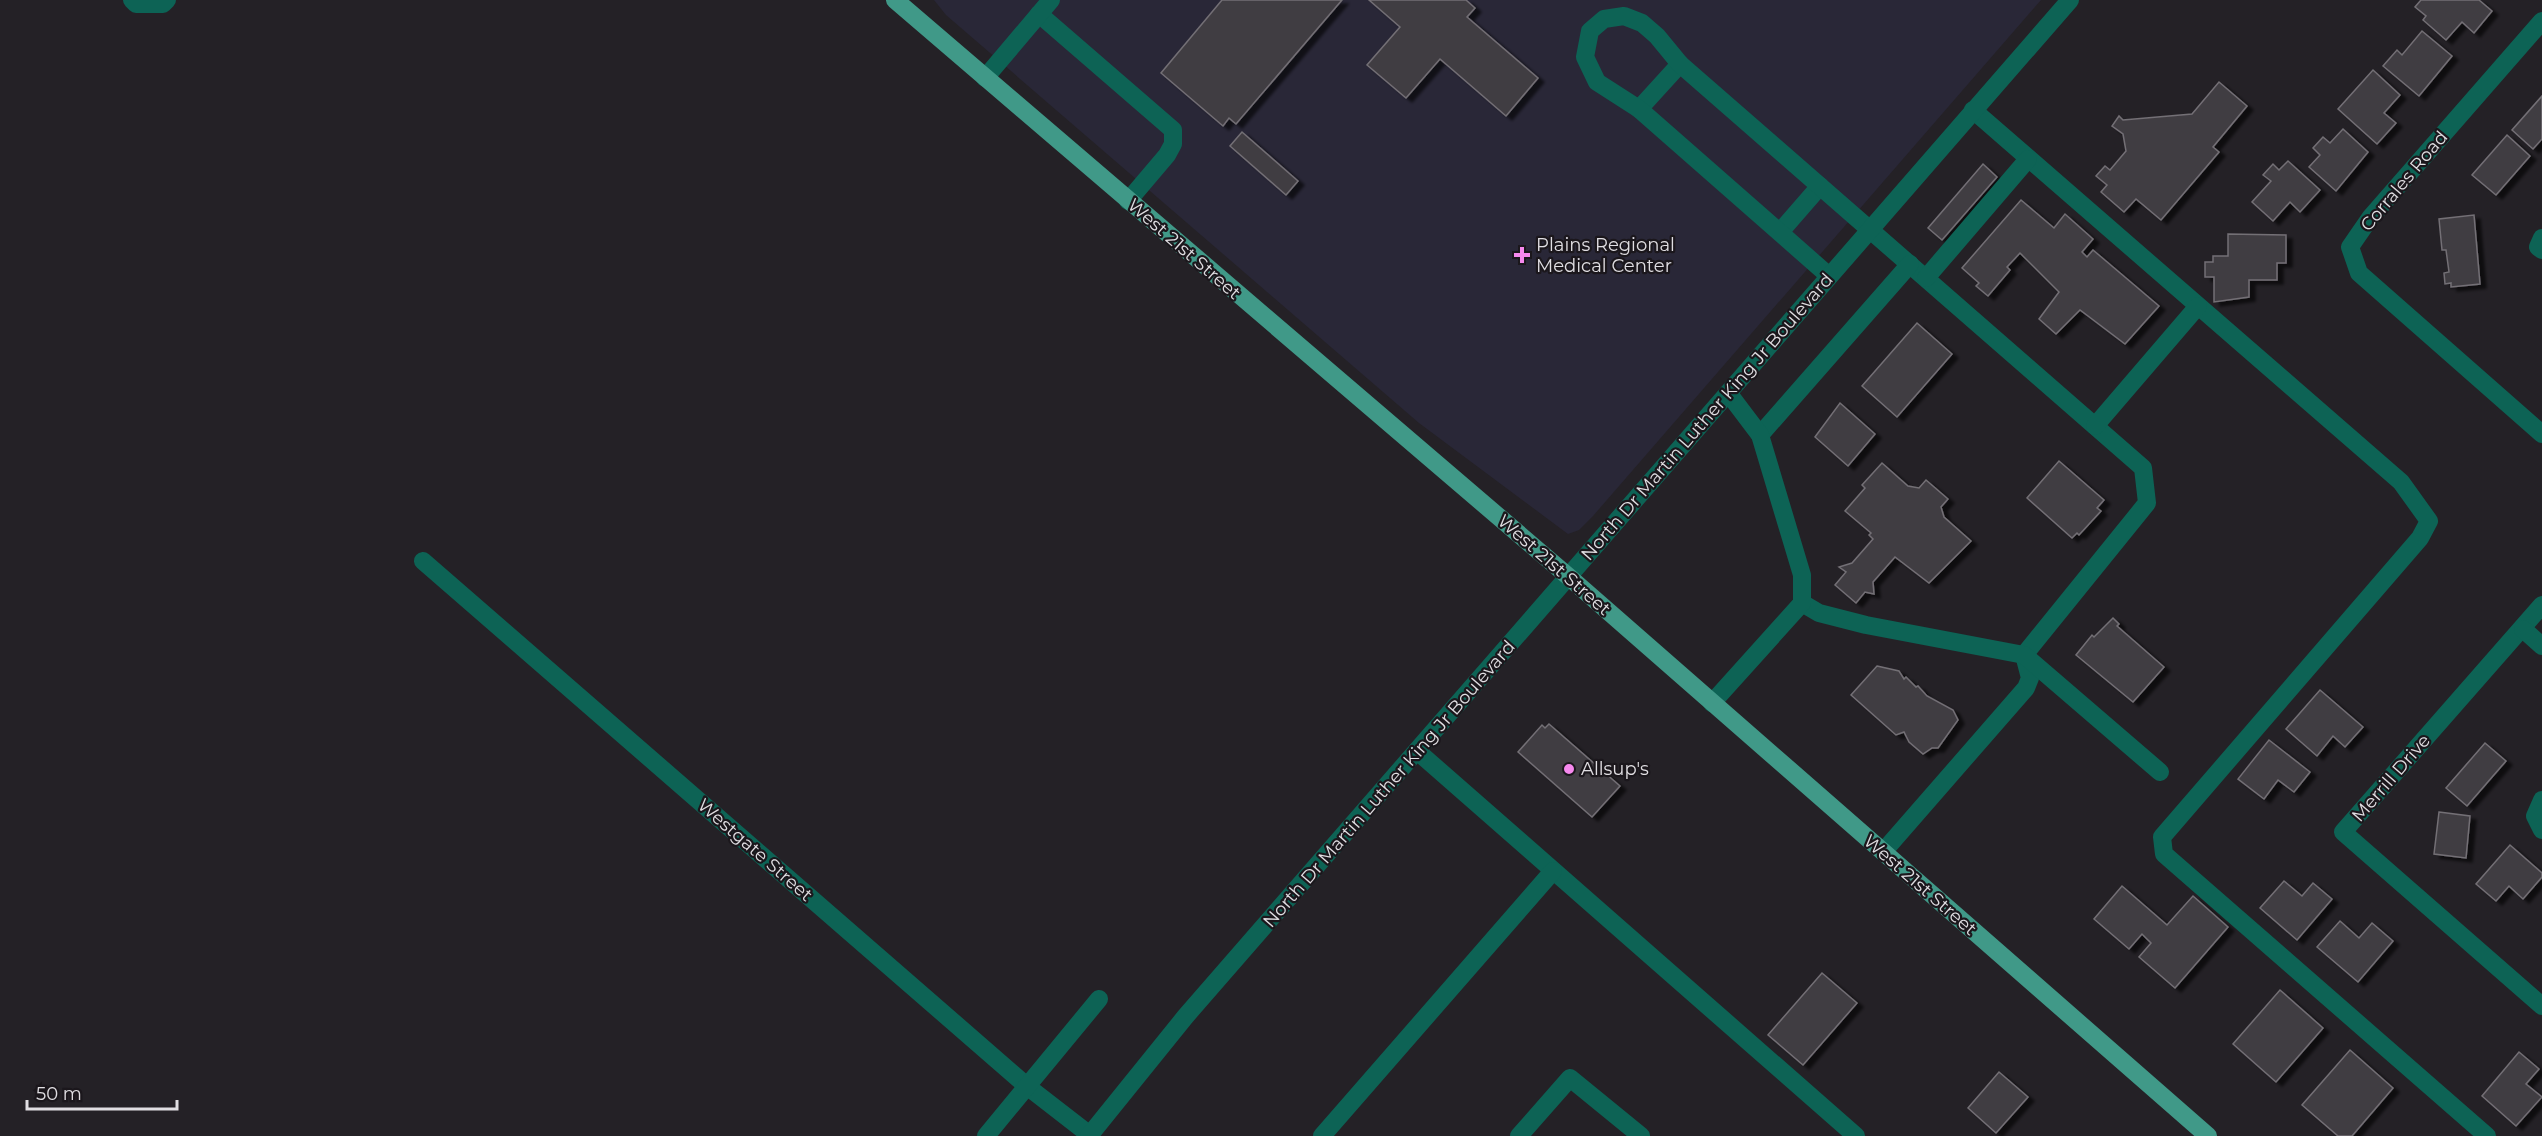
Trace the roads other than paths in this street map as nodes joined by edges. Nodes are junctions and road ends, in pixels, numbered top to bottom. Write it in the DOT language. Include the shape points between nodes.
graph roads {
  1 [pos="132,0"];
  2 [pos="167,0"];
  3 [pos="895,0"];
  4 [pos="2070,0"];
  5 [pos="1045,7"];
  6 [pos="2542,21"];
  7 [pos="1680,64"];
  8 [pos="985,78"];
  9 [pos="1639,109"];
  10 [pos="1973,110"];
  11 [pos="2028,159"];
  12 [pos="1820,186"];
  13 [pos="1128,201"];
  14 [pos="1870,229"];
  15 [pos="1780,232"];
  16 [pos="2542,238"];
  17 [pos="2542,250"];
  18 [pos="1910,264"];
  19 [pos="1828,275"];
  20 [pos="1926,278"];
  21 [pos="2198,306"];
  22 [pos="1730,394"];
  23 [pos="2095,426"];
  24 [pos="2542,434"];
  25 [pos="1760,435"];
  26 [pos="423,561"];
  27 [pos="1569,577"];
  28 [pos="1802,603"];
  29 [pos="2542,605"];
  30 [pos="2523,629"];
  31 [pos="2542,646"];
  32 [pos="2024,655"];
  33 [pos="1712,703"];
  34 [pos="1417,751"];
  35 [pos="2160,772"];
  36 [pos="2542,800"];
  37 [pos="2542,830"];
  38 [pos="1883,852"];
  39 [pos="1553,871"];
  40 [pos="1099,999"];
  41 [pos="2542,1006"];
  42 [pos="1028,1087"];
  43 [pos="986,1136"];
  44 [pos="1090,1136"];
  45 [pos="1322,1136"];
  46 [pos="1519,1136"];
  47 [pos="1641,1136"];
  48 [pos="1856,1136"];
  49 [pos="2208,1136"];
  50 [pos="2487,1136"];
  1 -- 2 [label="street" via="136,4 163,4"];
  3 -- 8 [label="main road, West 21st Street"];
  4 -- 10 [label="street, North Dr Martin Luther King Jr Boulevard"];
  5 -- 8 [label="street"];
  5 -- 13 [label="street" via="1173,130 1173,144 1167,155"];
  6 -- 24 [label="street, Corrales Road" via="2370,218 2350,247 2359,273"];
  7 -- 9 [label="street"];
  7 -- 9 [label="street" via="1642,23 1624,16 1604,19 1590,31 1585,57 1597,82"];
  7 -- 12 [label="street"];
  8 -- 13 [label="main road, West 21st Street"];
  9 -- 15 [label="street"];
  10 -- 11 [label="street"];
  10 -- 14 [label="street, North Dr Martin Luther King Jr Boulevard"];
  11 -- 20 [label="street"];
  11 -- 21 [label="street"];
  12 -- 14 [label="street"];
  12 -- 15 [label="street"];
  13 -- 27 [label="main road, West 21st Street"];
  14 -- 18 [label="street"];
  14 -- 19 [label="street, North Dr Martin Luther King Jr Boulevard"];
  15 -- 19 [label="street"];
  16 -- 17 [label="street" via="2538,247"];
  18 -- 20 [label="street"];
  18 -- 25 [label="street"];
  19 -- 22 [label="street, North Dr Martin Luther King Jr Boulevard"];
  20 -- 23 [label="street"];
  21 -- 23 [label="street"];
  21 -- 50 [label="street" via="2401,482 2429,521 2420,538 2162,837 2164,854"];
  22 -- 25 [label="street"];
  22 -- 27 [label="street, North Dr Martin Luther King Jr Boulevard"];
  23 -- 32 [label="street" via="2143,468 2147,503"];
  25 -- 28 [label="street" via="1802,575"];
  26 -- 42 [label="street, Westgate Street"];
  27 -- 33 [label="main road, West 21st Street"];
  27 -- 34 [label="street, North Dr Martin Luther King Jr Boulevard"];
  28 -- 32 [label="street" via="1819,613 1857,622"];
  28 -- 33 [label="street"];
  29 -- 30 [label="street, Merrill Drive"];
  30 -- 31 [label="street"];
  30 -- 41 [label="street, Merrill Drive" via="2343,832"];
  32 -- 35 [label="street"];
  32 -- 38 [label="street" via="2030,678 2026,688"];
  33 -- 38 [label="main road, West 21st Street"];
  34 -- 39 [label="street"];
  34 -- 44 [label="street, North Dr Martin Luther King Jr Boulevard" via="1185,1017"];
  36 -- 37 [label="street" via="2535,816"];
  38 -- 49 [label="main road, West 21st Street"];
  39 -- 45 [label="street"];
  39 -- 48 [label="street"];
  40 -- 42 [label="street"];
  42 -- 43 [label="street"];
  42 -- 44 [label="street, Westgate Street"];
  46 -- 47 [label="street" via="1570,1078"];
}
